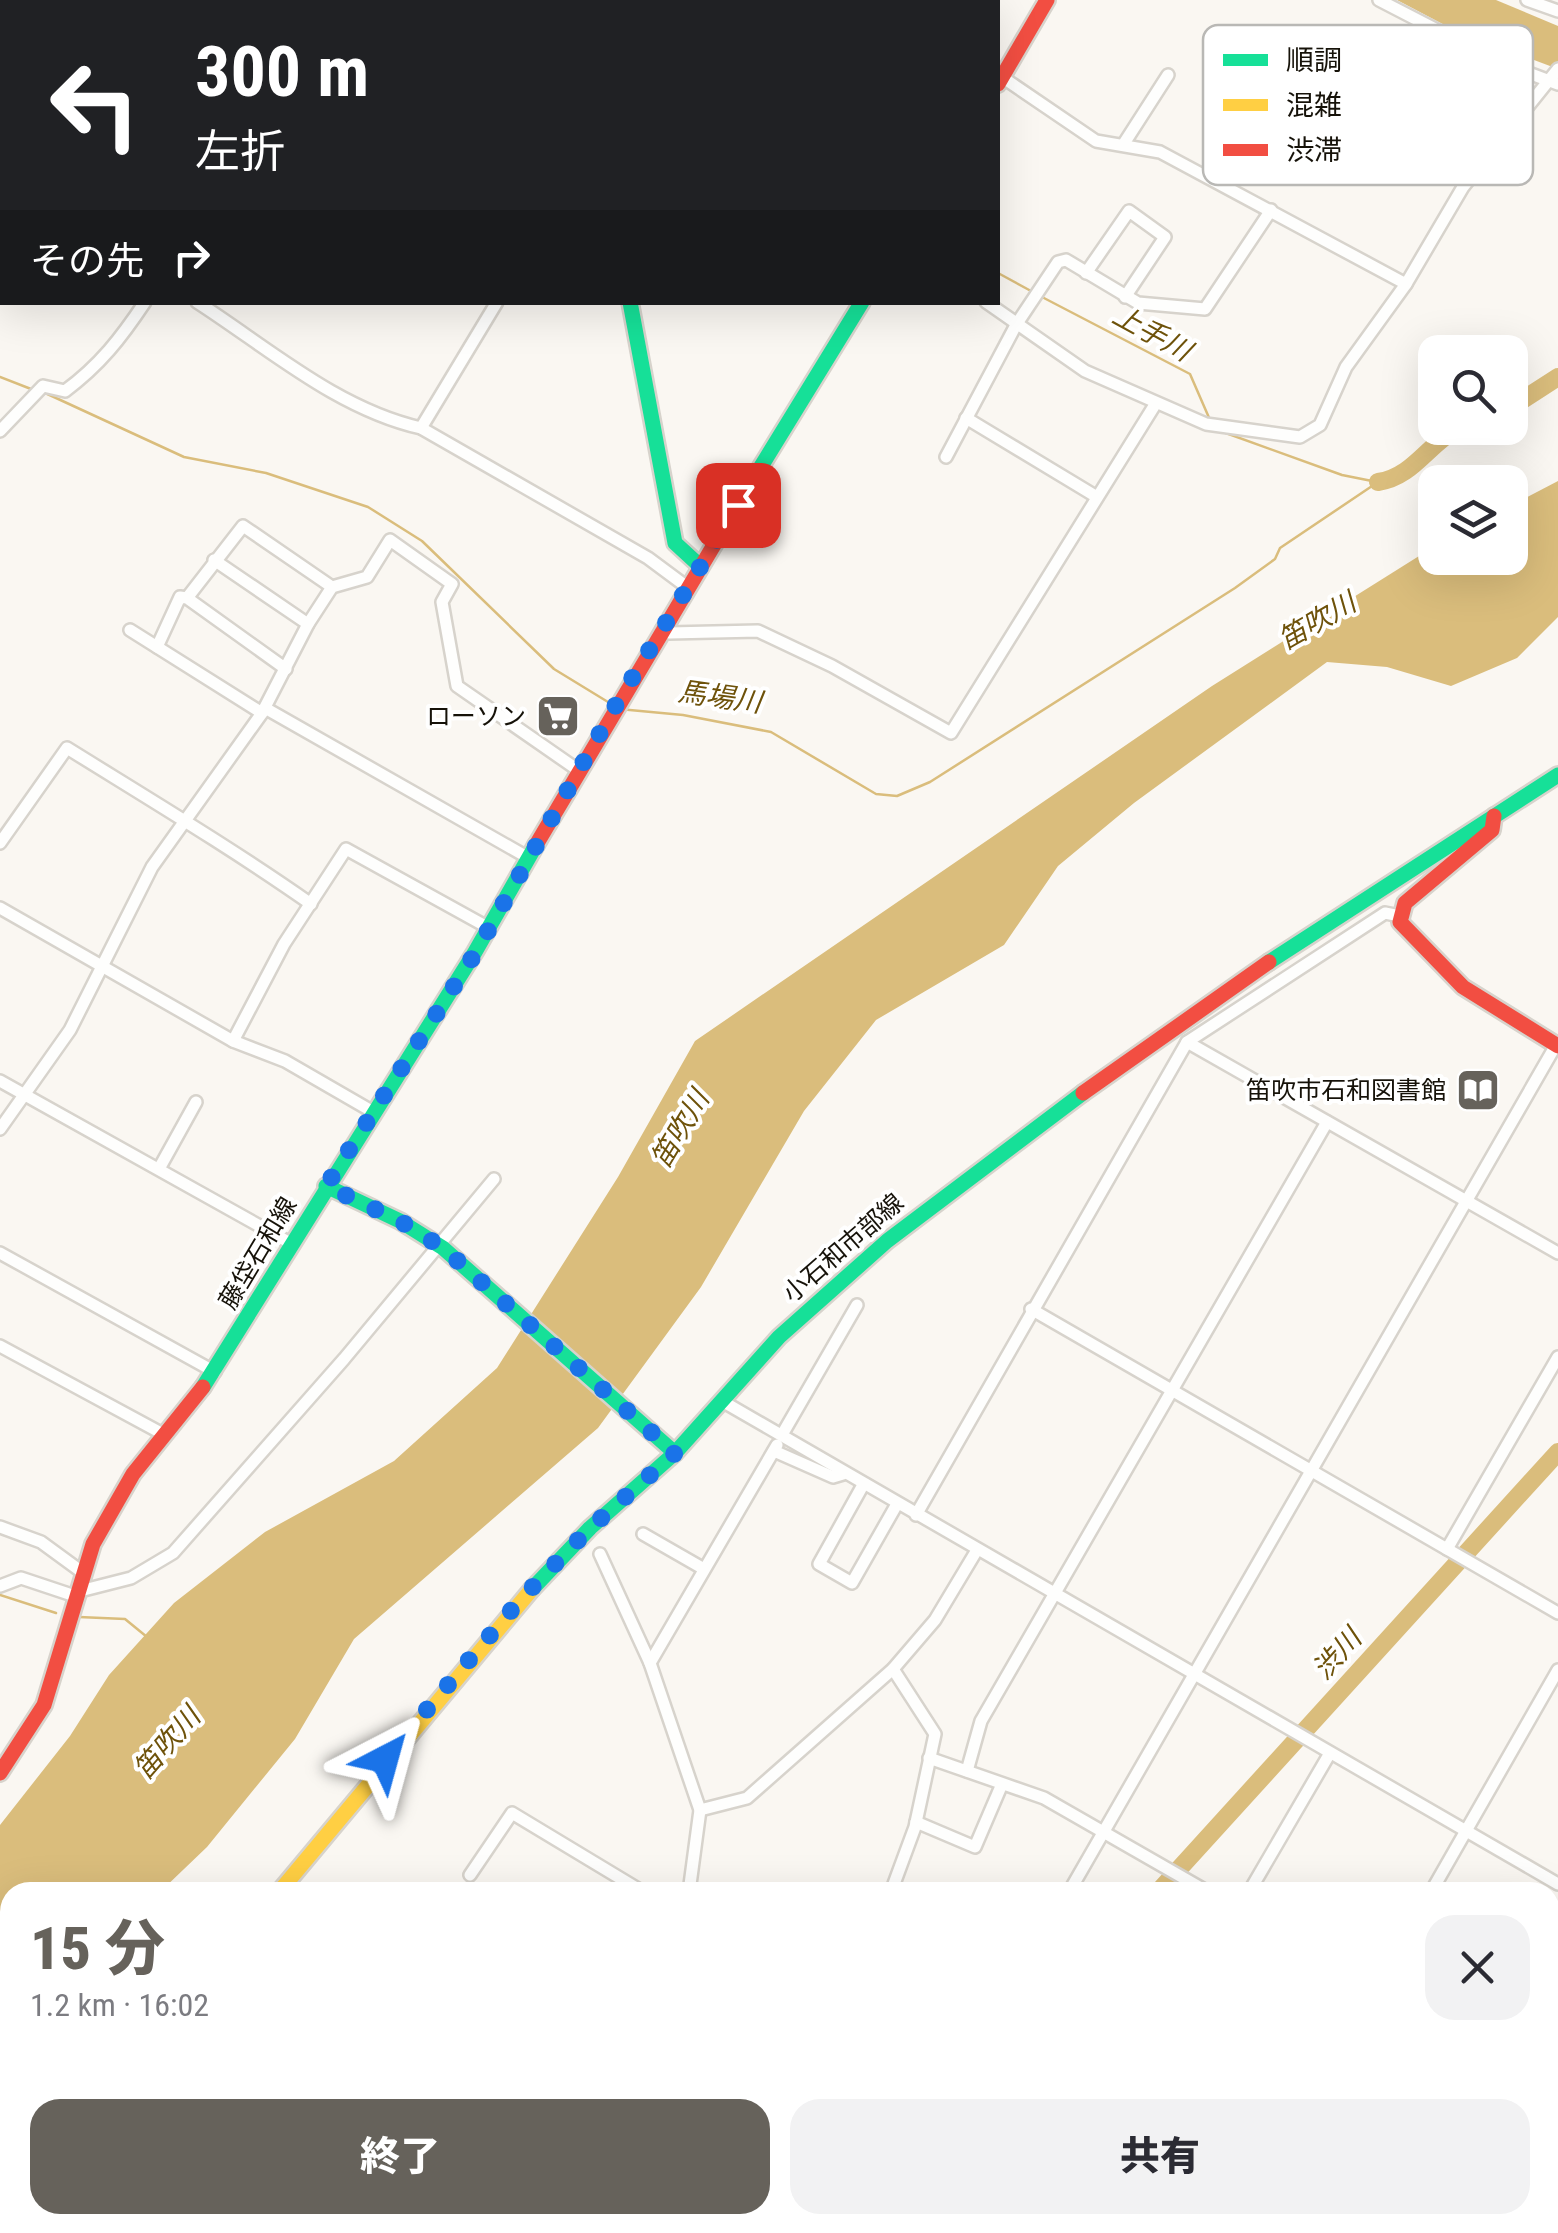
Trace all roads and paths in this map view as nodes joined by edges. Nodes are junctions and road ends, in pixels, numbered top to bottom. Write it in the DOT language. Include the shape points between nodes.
graph roads {
  1 [pos="1047,0"];
  2 [pos="1379,0"];
  3 [pos="1527,0"];
  4 [pos="1558,11"];
  5 [pos="1434,25"];
  6 [pos="1168,75"];
  7 [pos="1554,79"];
  8 [pos="1000,81"];
  9 [pos="1533,104"];
  10 [pos="1123,145"];
  11 [pos="1203,174"];
  12 [pos="1223,185"];
  13 [pos="1465,185"];
  14 [pos="1271,210"];
  15 [pos="1086,273"];
  16 [pos="1406,284"];
  17 [pos="1124,298"];
  18 [pos="142,305"];
  19 [pos="201,305"];
  20 [pos="495,305"];
  21 [pos="631,305"];
  22 [pos="860,305"];
  23 [pos="990,305"];
  24 [pos="1016,325"];
  25 [pos="1156,402"];
  26 [pos="966,418"];
  27 [pos="421,428"];
  28 [pos="0,431"];
  29 [pos="946,457"];
  30 [pos="1097,497"];
  31 [pos="214,560"];
  32 [pos="700,566"];
  33 [pos="332,587"];
  34 [pos="687,587"];
  35 [pos="187,598"];
  36 [pos="308,624"];
  37 [pos="662,628"];
  38 [pos="130,630"];
  39 [pos="157,647"];
  40 [pos="286,669"];
  41 [pos="264,711"];
  42 [pos="578,770"];
  43 [pos="1558,776"];
  44 [pos="1494,816"];
  45 [pos="182,820"];
  46 [pos="0,844"];
  47 [pos="527,857"];
  48 [pos="310,904"];
  49 [pos="0,908"];
  50 [pos="1400,916"];
  51 [pos="489,928"];
  52 [pos="104,968"];
  53 [pos="232,1040"];
  54 [pos="1187,1042"];
  55 [pos="1557,1045"];
  56 [pos="0,1081"];
  57 [pos="24,1093"];
  58 [pos="196,1102"];
  59 [pos="375,1112"];
  60 [pos="1327,1122"];
  61 [pos="0,1129"];
  62 [pos="160,1168"];
  63 [pos="494,1179"];
  64 [pos="326,1186"];
  65 [pos="1467,1200"];
  66 [pos="292,1244"];
  67 [pos="440,1246"];
  68 [pos="0,1254"];
  69 [pos="1558,1254"];
  70 [pos="857,1305"];
  71 [pos="1031,1309"];
  72 [pos="0,1346"];
  73 [pos="1558,1357"];
  74 [pos="215,1372"];
  75 [pos="1173,1390"];
  76 [pos="722,1401"];
  77 [pos="783,1433"];
  78 [pos="163,1434"];
  79 [pos="670,1448"];
  80 [pos="1310,1470"];
  81 [pos="843,1474"];
  82 [pos="863,1485"];
  83 [pos="897,1504"];
  84 [pos="916,1515"];
  85 [pos="0,1527"];
  86 [pos="644,1534"];
  87 [pos="977,1550"];
  88 [pos="1451,1551"];
  89 [pos="600,1554"];
  90 [pos="704,1569"];
  91 [pos="82,1572"];
  92 [pos="0,1586"];
  93 [pos="76,1595"];
  94 [pos="1056,1595"];
  95 [pos="1558,1613"];
  96 [pos="650,1663"];
  97 [pos="893,1669"];
  98 [pos="1558,1670"];
  99 [pos="1196,1675"];
  100 [pos="1330,1753"];
  101 [pos="929,1758"];
  102 [pos="966,1771"];
  103 [pos="0,1773"];
  104 [pos="1002,1784"];
  105 [pos="700,1810"];
  106 [pos="916,1822"];
  107 [pos="1466,1831"];
  108 [pos="1104,1833"];
  109 [pos="470,1875"];
  110 [pos="287,1882"];
  111 [pos="627,1882"];
  112 [pos="690,1882"];
  113 [pos="895,1882"];
  114 [pos="1075,1882"];
  115 [pos="1189,1882"];
  116 [pos="1255,1882"];
  117 [pos="1437,1882"];
  118 [pos="1555,1882"];
  1 -- 8 [label="main road"];
  2 -- 5 [label="street"];
  3 -- 4 [label="street"];
  6 -- 10 [label="street"];
  7 -- 9 [label="street"];
  8 -- 10 [label="street" via="1096,141"];
  10 -- 11 [label="street" via="1160,152"];
  12 -- 14 [label="street"];
  13 -- 16 [label="street"];
  14 -- 16 [label="street"];
  14 -- 17 [label="street" via="1205,309 1152,307"];
  15 -- 17 [label="street"];
  15 -- 17 [label="street" via="1128,211 1165,237"];
  15 -- 24 [label="street" via="1061,260"];
  16 -- 25 [label="street" via="1346,367 1320,425 1288,439 1212,425"];
  18 -- 28 [label="street" via="90,373 66,391 44,386"];
  19 -- 27 [label="street" via="316,383"];
  20 -- 27 [label="street"];
  21 -- 32 [label="main road" via="675,543"];
  22 -- 32 [label="main road, 藤垈石和線"];
  23 -- 24 [label="street"];
  24 -- 25 [label="street" via="1086,371"];
  24 -- 26 [label="street"];
  25 -- 30 [label="street"];
  26 -- 29 [label="street"];
  26 -- 30 [label="street"];
  27 -- 34 [label="street"];
  30 -- 37 [label="street" via="952,733 758,632"];
  31 -- 33 [label="street" via="243,526"];
  31 -- 35 [label="street"];
  31 -- 36 [label="street"];
  32 -- 34 [label="main road, 藤垈石和線"];
  33 -- 36 [label="street"];
  33 -- 42 [label="street" via="367,577 390,540 420,558 452,584 442,602 458,686"];
  34 -- 37 [label="main road, 藤垈石和線"];
  35 -- 39 [label="street" via="180,597"];
  35 -- 40 [label="street"];
  36 -- 40 [label="street"];
  37 -- 42 [label="main road, 藤垈石和線"];
  38 -- 39 [label="street"];
  39 -- 41 [label="street"];
  40 -- 41 [label="street"];
  41 -- 45 [label="street"];
  41 -- 47 [label="street"];
  42 -- 47 [label="main road, 藤垈石和線"];
  43 -- 44 [label="main road, 小石和市部線"];
  44 -- 50 [label="main road" via="1492,830 1405,903"];
  44 -- 76 [label="main road, 小石和市部線" via="1342,912 973,1172 804,1314"];
  45 -- 46 [label="street" via="67,748"];
  45 -- 48 [label="street"];
  45 -- 52 [label="street"];
  47 -- 51 [label="main road, 藤垈石和線"];
  48 -- 51 [label="street" via="346,848"];
  48 -- 53 [label="street"];
  49 -- 52 [label="street"];
  50 -- 54 [label="street" via="1385,913"];
  50 -- 55 [label="main road" via="1402,928 1463,988"];
  51 -- 59 [label="main road, 藤垈石和線"];
  52 -- 53 [label="street"];
  52 -- 57 [label="street"];
  53 -- 59 [label="street"];
  54 -- 60 [label="street"];
  54 -- 71 [label="street"];
  55 -- 65 [label="street"];
  56 -- 57 [label="street"];
  57 -- 61 [label="street"];
  57 -- 62 [label="street"];
  58 -- 62 [label="street"];
  59 -- 64 [label="main road, 藤垈石和線"];
  60 -- 65 [label="street"];
  60 -- 75 [label="street"];
  62 -- 66 [label="street"];
  63 -- 67 [label="street"];
  64 -- 66 [label="main road, 藤垈石和線"];
  64 -- 67 [label="main road"];
  65 -- 69 [label="street"];
  65 -- 80 [label="street"];
  66 -- 74 [label="main road, 藤垈石和線"];
  67 -- 79 [label="main road"];
  67 -- 93 [label="street" via="172,1553 131,1578"];
  68 -- 74 [label="street"];
  70 -- 77 [label="street"];
  71 -- 75 [label="street"];
  71 -- 84 [label="street"];
  72 -- 78 [label="street"];
  73 -- 88 [label="street"];
  74 -- 78 [label="main road, 藤垈石和線"];
  75 -- 80 [label="street"];
  75 -- 94 [label="street"];
  76 -- 79 [label="main road, 小石和市部線"];
  76 -- 81 [label="street"];
  78 -- 91 [label="main road, 藤垈石和線" via="133,1474"];
  79 -- 110 [label="main road, 小石和市部線" via="520,1600"];
  80 -- 88 [label="street"];
  80 -- 99 [label="street"];
  81 -- 82 [label="street"];
  81 -- 90 [label="street" via="833,1477 775,1448"];
  82 -- 83 [label="street"];
  82 -- 83 [label="street" via="819,1564 852,1583"];
  83 -- 84 [label="street"];
  84 -- 87 [label="street"];
  85 -- 91 [label="street" via="41,1542"];
  86 -- 90 [label="street"];
  87 -- 94 [label="street"];
  87 -- 97 [label="street" via="934,1620"];
  88 -- 95 [label="street"];
  89 -- 96 [label="street"];
  90 -- 96 [label="street"];
  91 -- 93 [label="main road, 藤垈石和線"];
  92 -- 93 [label="street" via="21,1578"];
  93 -- 103 [label="main road, 藤垈石和線" via="44,1706"];
  94 -- 99 [label="street"];
  94 -- 102 [label="street" via="981,1721"];
  96 -- 105 [label="street"];
  97 -- 101 [label="street" via="935,1734"];
  97 -- 105 [label="street" via="746,1798"];
  98 -- 107 [label="street"];
  99 -- 100 [label="street"];
  99 -- 108 [label="street"];
  100 -- 107 [label="street"];
  100 -- 116 [label="street"];
  101 -- 102 [label="street"];
  101 -- 106 [label="street"];
  102 -- 104 [label="street"];
  104 -- 106 [label="street" via="975,1847"];
  104 -- 108 [label="street" via="1044,1798"];
  105 -- 112 [label="street"];
  106 -- 113 [label="street"];
  107 -- 117 [label="street"];
  107 -- 118 [label="street"];
  108 -- 114 [label="street"];
  108 -- 115 [label="street"];
  109 -- 111 [label="street" via="512,1812"];
}
